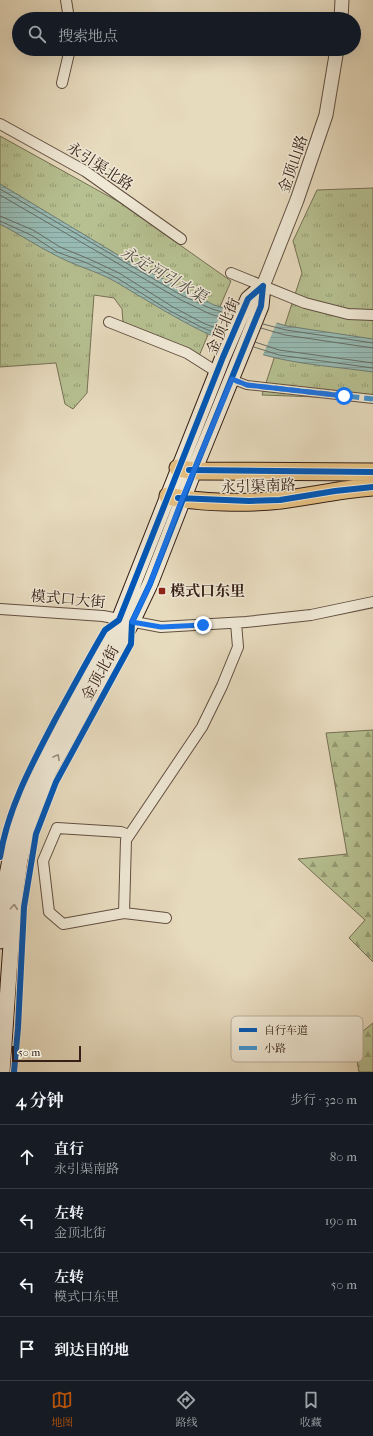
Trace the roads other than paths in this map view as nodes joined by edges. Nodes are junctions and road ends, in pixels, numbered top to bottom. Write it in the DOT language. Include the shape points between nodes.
graph roads {
  1 [pos="66,0"];
  2 [pos="342,0"];
  3 [pos="68,12"];
  4 [pos="341,12"];
  5 [pos="68,56"];
  6 [pos="336,56"];
  7 [pos="62,83"];
  8 [pos="0,124"];
  9 [pos="181,239"];
  10 [pos="231,273"];
  11 [pos="263,286"];
  12 [pos="373,315"];
  13 [pos="110,322"];
  14 [pos="217,372"];
  15 [pos="232,379"];
  16 [pos="373,399"];
  17 [pos="186,470"];
  18 [pos="373,472"];
  19 [pos="373,487"];
  20 [pos="175,498"];
  21 [pos="373,602"];
  22 [pos="0,609"];
  23 [pos="126,621"];
  24 [pos="236,623"];
  25 [pos="129,835"];
  26 [pos="124,913"];
  27 [pos="166,918"];
  28 [pos="0,941"];
  29 [pos="5,953"];
  30 [pos="2,1072"];
  1 -- 3 [label="street"];
  2 -- 4 [label="street"];
  5 -- 7 [label="street"];
  6 -- 11 [label="street, 金顶山路" via="326,115 297,200"];
  8 -- 9 [label="street, 永引渠北路" via="85,171"];
  10 -- 11 [label="street"];
  11 -- 12 [label="street" via="305,303 348,314"];
  11 -- 14 [label="main road, 金顶北街" via="248,299"];
  11 -- 15 [label="main road, 金顶北街" via="259,311"];
  13 -- 14 [label="street" via="187,353"];
  14 -- 17 [label="main road, 金顶北街"];
  15 -- 16 [label="street" via="247,385"];
  15 -- 17 [label="main road, 金顶北街"];
  17 -- 18 [label="main road, 永引渠南路"];
  17 -- 20 [label="main road, 金顶北街"];
  19 -- 20 [label="main road, 永引渠南路" via="280,500"];
  20 -- 23 [label="main road, 金顶北街"];
  21 -- 24 [label="street" via="311,615"];
  22 -- 23 [label="street, 模式口大街" via="103,616"];
  23 -- 24 [label="street" via="161,627"];
  23 -- 28 [label="main road, 金顶北街" via="50,746 30,788 16,830 5,884"];
  29 -- 23 [label="main road, 金顶北街, one-way" via="20,859 30,819 49,771"];
  24 -- 25 [label="street" via="238,646 202,727"];
  25 -- 26 [label="street" via="126,840"];
  25 -- 26 [label="street" via="121,832 56,828 43,861 48,912 63,924"];
  26 -- 27 [label="street"];
  29 -- 30 [label="main road, 金顶北街"];
}
